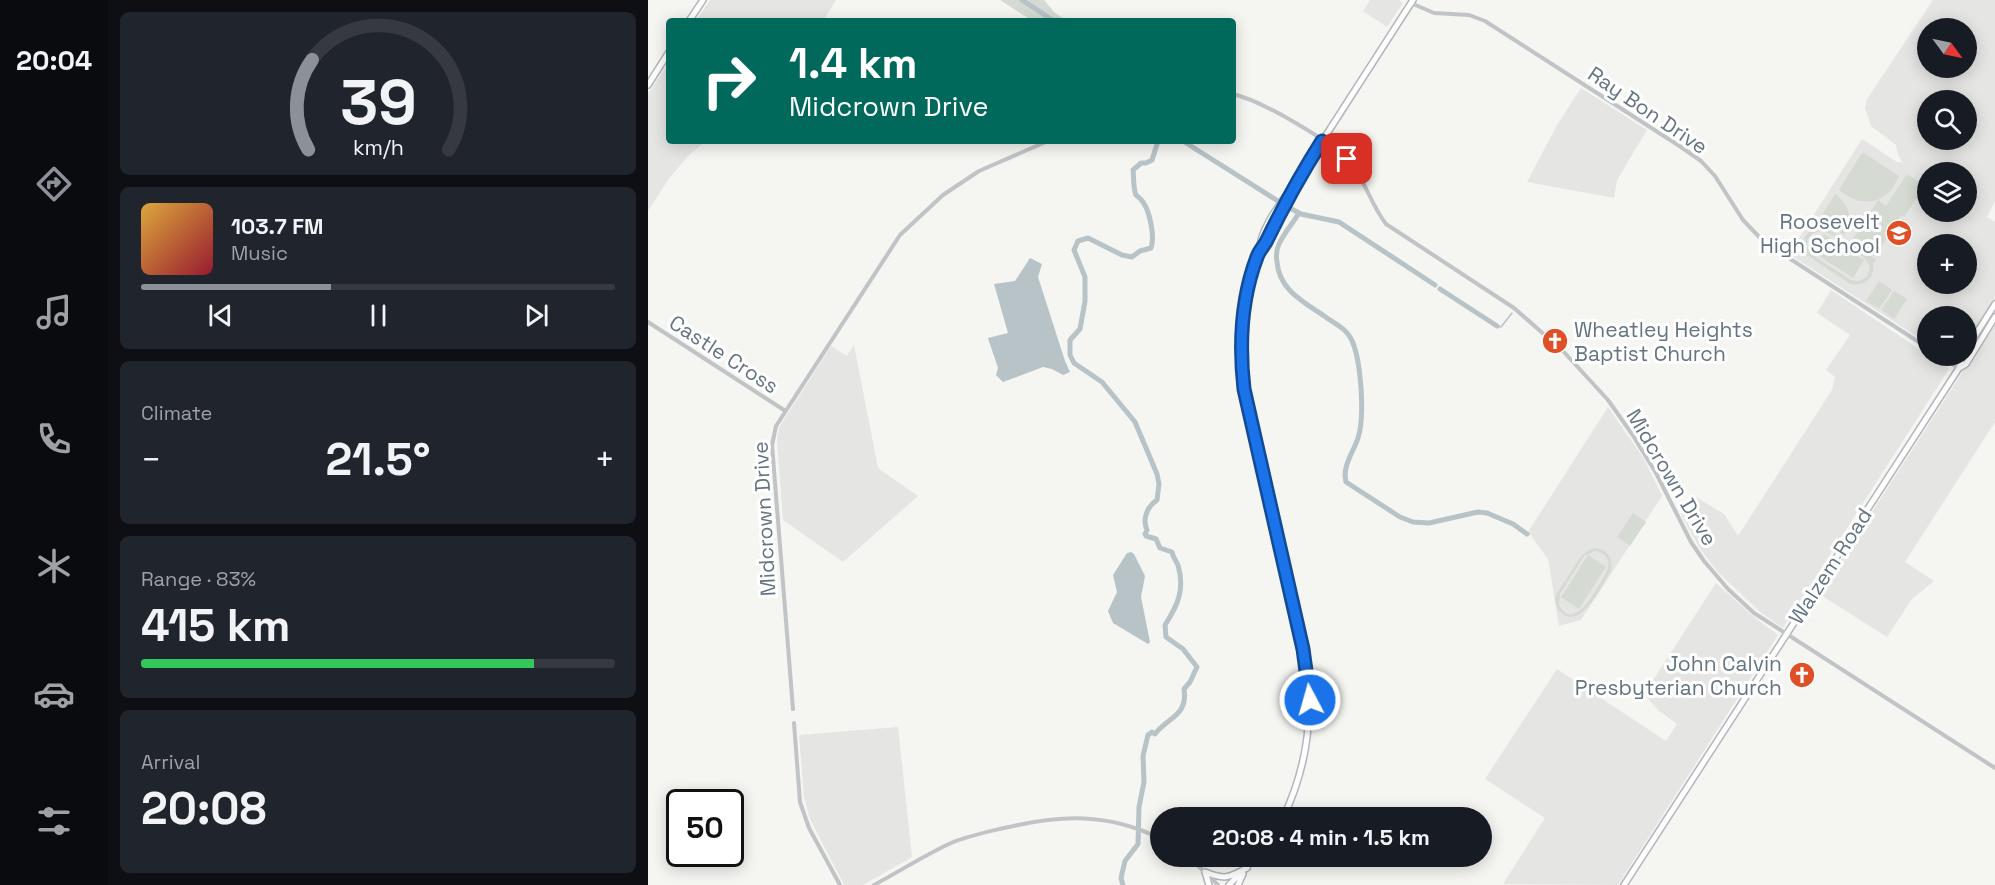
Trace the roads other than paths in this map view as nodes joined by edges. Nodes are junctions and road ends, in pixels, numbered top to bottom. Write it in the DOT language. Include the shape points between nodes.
graph roads {
  1 [pos="703,0"];
  2 [pos="1412,1"];
  3 [pos="691,18"];
  4 [pos="666,57"];
  5 [pos="648,85"];
  6 [pos="1236,95"];
  7 [pos="1322,141"];
  8 [pos="1041,144"];
  9 [pos="1292,188"];
  10 [pos="1269,228"];
  11 [pos="1995,304"];
  12 [pos="1995,317"];
  13 [pos="648,322"];
  14 [pos="1977,333"];
  15 [pos="1917,341"];
  16 [pos="1956,366"];
  17 [pos="1959,368"];
  18 [pos="784,410"];
  19 [pos="1786,634"];
  20 [pos="793,709"];
  21 [pos="794,723"];
  22 [pos="1995,768"];
  23 [pos="1287,807"];
  24 [pos="1150,834"];
  25 [pos="1200,867"];
  26 [pos="1247,868"];
  27 [pos="1205,872"];
  28 [pos="840,885"];
  29 [pos="874,885"];
  30 [pos="1209,885"];
  31 [pos="1218,885"];
  32 [pos="1229,885"];
  33 [pos="1238,885"];
  34 [pos="1624,885"];
  1 -- 3 [label="main road"];
  2 -- 7 [label="main road"];
  2 -- 15 [label="street, Ray Bon Drive" via="1434,13 1469,15 1485,21 1681,147 1715,176 1743,220 1764,242"];
  4 -- 5 [label="main road"];
  6 -- 7 [label="street, Midcrown Drive" via="1262,104"];
  7 -- 9 [label="main road"];
  7 -- 19 [label="street, Midcrown Drive" via="1351,164 1386,224 1514,308 1585,374 1632,434 1704,561 1739,599"];
  8 -- 18 [label="street, Midcrown Drive" via="979,171 943,195 903,233"];
  9 -- 10 [label="main road"];
  9 -- 10 [label="main road"];
  10 -- 23 [label="main road" via="1260,243 1249,283 1241,353 1244,389 1303,649 1310,700 1304,763"];
  11 -- 14 [label="main road"];
  12 -- 17 [label="main road, Walzem Road" via="1966,364"];
  13 -- 18 [label="street, Castle Cross"];
  16 -- 17 [label="street"];
  17 -- 19 [label="main road, Walzem Road"];
  18 -- 20 [label="street, Midcrown Drive" via="774,429 772,446"];
  19 -- 22 [label="street, Midcrown Drive"];
  19 -- 34 [label="main road, Walzem Road"];
  21 -- 28 [label="street" via="801,803 809,828"];
  24 -- 29 [label="street" via="1131,826 1086,818 1037,821 952,843"];
  25 -- 27 [label="street"];
  26 -- 27 [label="main road" via="1228,878"];
  26 -- 32 [label="main road"];
  26 -- 33 [label="main road"];
  27 -- 30 [label="main road"];
  27 -- 31 [label="street"];
}
